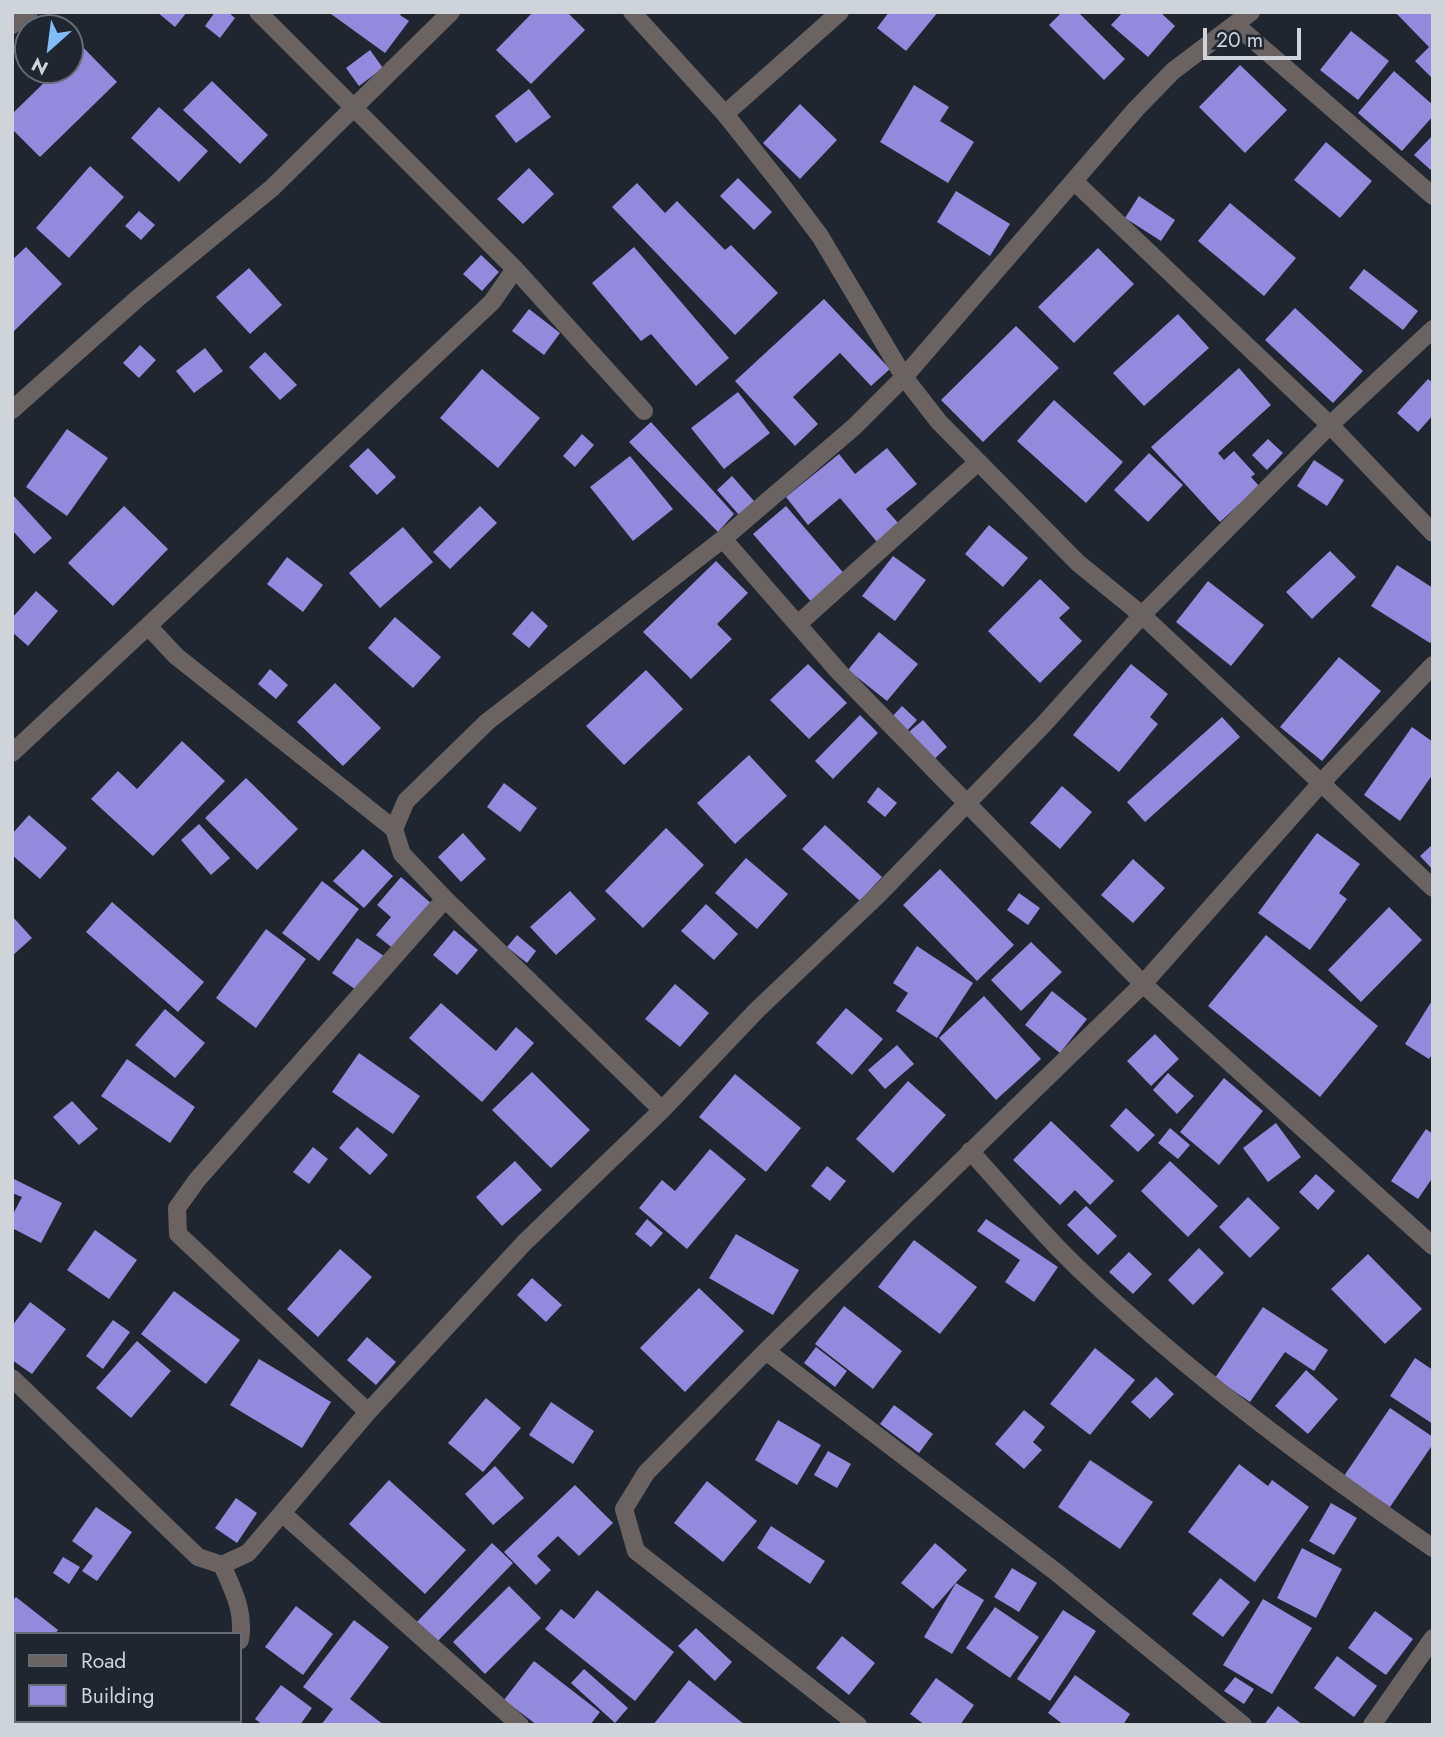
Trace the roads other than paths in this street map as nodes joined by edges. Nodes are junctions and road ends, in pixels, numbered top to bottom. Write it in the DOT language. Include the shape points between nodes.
graph roads {
  1 [pos="29,12"];
  2 [pos="258,12"];
  3 [pos="451,12"];
  4 [pos="632,12"];
  5 [pos="840,12"];
  6 [pos="1251,12"];
  7 [pos="1236,24"];
  8 [pos="12,26"];
  9 [pos="354,108"];
  10 [pos="724,114"];
  11 [pos="1074,182"];
  12 [pos="1433,196"];
  13 [pos="515,269"];
  14 [pos="1433,329"];
  15 [pos="904,377"];
  16 [pos="12,410"];
  17 [pos="645,411"];
  18 [pos="1331,425"];
  19 [pos="978,462"];
  20 [pos="1433,533"];
  21 [pos="723,540"];
  22 [pos="1142,615"];
  23 [pos="798,624"];
  24 [pos="148,626"];
  25 [pos="1433,665"];
  26 [pos="12,753"];
  27 [pos="1322,782"];
  28 [pos="966,803"];
  29 [pos="394,828"];
  30 [pos="1433,888"];
  31 [pos="445,899"];
  32 [pos="1143,984"];
  33 [pos="662,1110"];
  34 [pos="970,1151"];
  35 [pos="1433,1246"];
  36 [pos="766,1351"];
  37 [pos="12,1378"];
  38 [pos="368,1412"];
  39 [pos="284,1514"];
  40 [pos="1433,1548"];
  41 [pos="222,1565"];
  42 [pos="241,1632"];
  43 [pos="1433,1638"];
  44 [pos="520,1725"];
  45 [pos="858,1725"];
  46 [pos="1244,1725"];
  47 [pos="1373,1725"];
  1 -- 8 [label="street"];
  2 -- 9 [label="street"];
  3 -- 9 [label="street"];
  4 -- 10 [label="street"];
  5 -- 10 [label="street"];
  6 -- 7 [label="street"];
  7 -- 11 [label="street" via="1174,71 1136,108"];
  7 -- 12 [label="street"];
  9 -- 13 [label="street"];
  9 -- 16 [label="street" via="272,188"];
  10 -- 15 [label="street" via="820,236"];
  11 -- 15 [label="street"];
  11 -- 18 [label="street"];
  13 -- 17 [label="street"];
  13 -- 24 [label="street" via="492,302"];
  14 -- 18 [label="street"];
  15 -- 19 [label="street"];
  15 -- 21 [label="street"];
  18 -- 20 [label="street"];
  18 -- 22 [label="street"];
  19 -- 22 [label="street" via="1078,563"];
  19 -- 23 [label="street"];
  21 -- 23 [label="street"];
  21 -- 29 [label="street" via="487,722 407,801"];
  22 -- 27 [label="street"];
  22 -- 28 [label="street"];
  23 -- 28 [label="street"];
  24 -- 26 [label="street"];
  24 -- 29 [label="street" via="176,656"];
  25 -- 27 [label="street"];
  27 -- 30 [label="street"];
  27 -- 32 [label="street"];
  28 -- 32 [label="street"];
  28 -- 33 [label="street"];
  29 -- 31 [label="street" via="402,854"];
  31 -- 33 [label="street"];
  31 -- 38 [label="street" via="177,1208 178,1234"];
  32 -- 34 [label="street"];
  32 -- 35 [label="street"];
  33 -- 38 [label="street" via="524,1243"];
  34 -- 36 [label="street"];
  34 -- 40 [label="street" via="1077,1267 1167,1348 1271,1432"];
  36 -- 45 [label="street" via="646,1473 624,1509 636,1552"];
  36 -- 46 [label="street" via="1056,1573"];
  37 -- 41 [label="street" via="198,1557"];
  38 -- 39 [label="street"];
  39 -- 41 [label="street" via="248,1553"];
  39 -- 44 [label="street"];
  41 -- 42 [label="street" via="238,1601"];
  43 -- 47 [label="street"];
}
